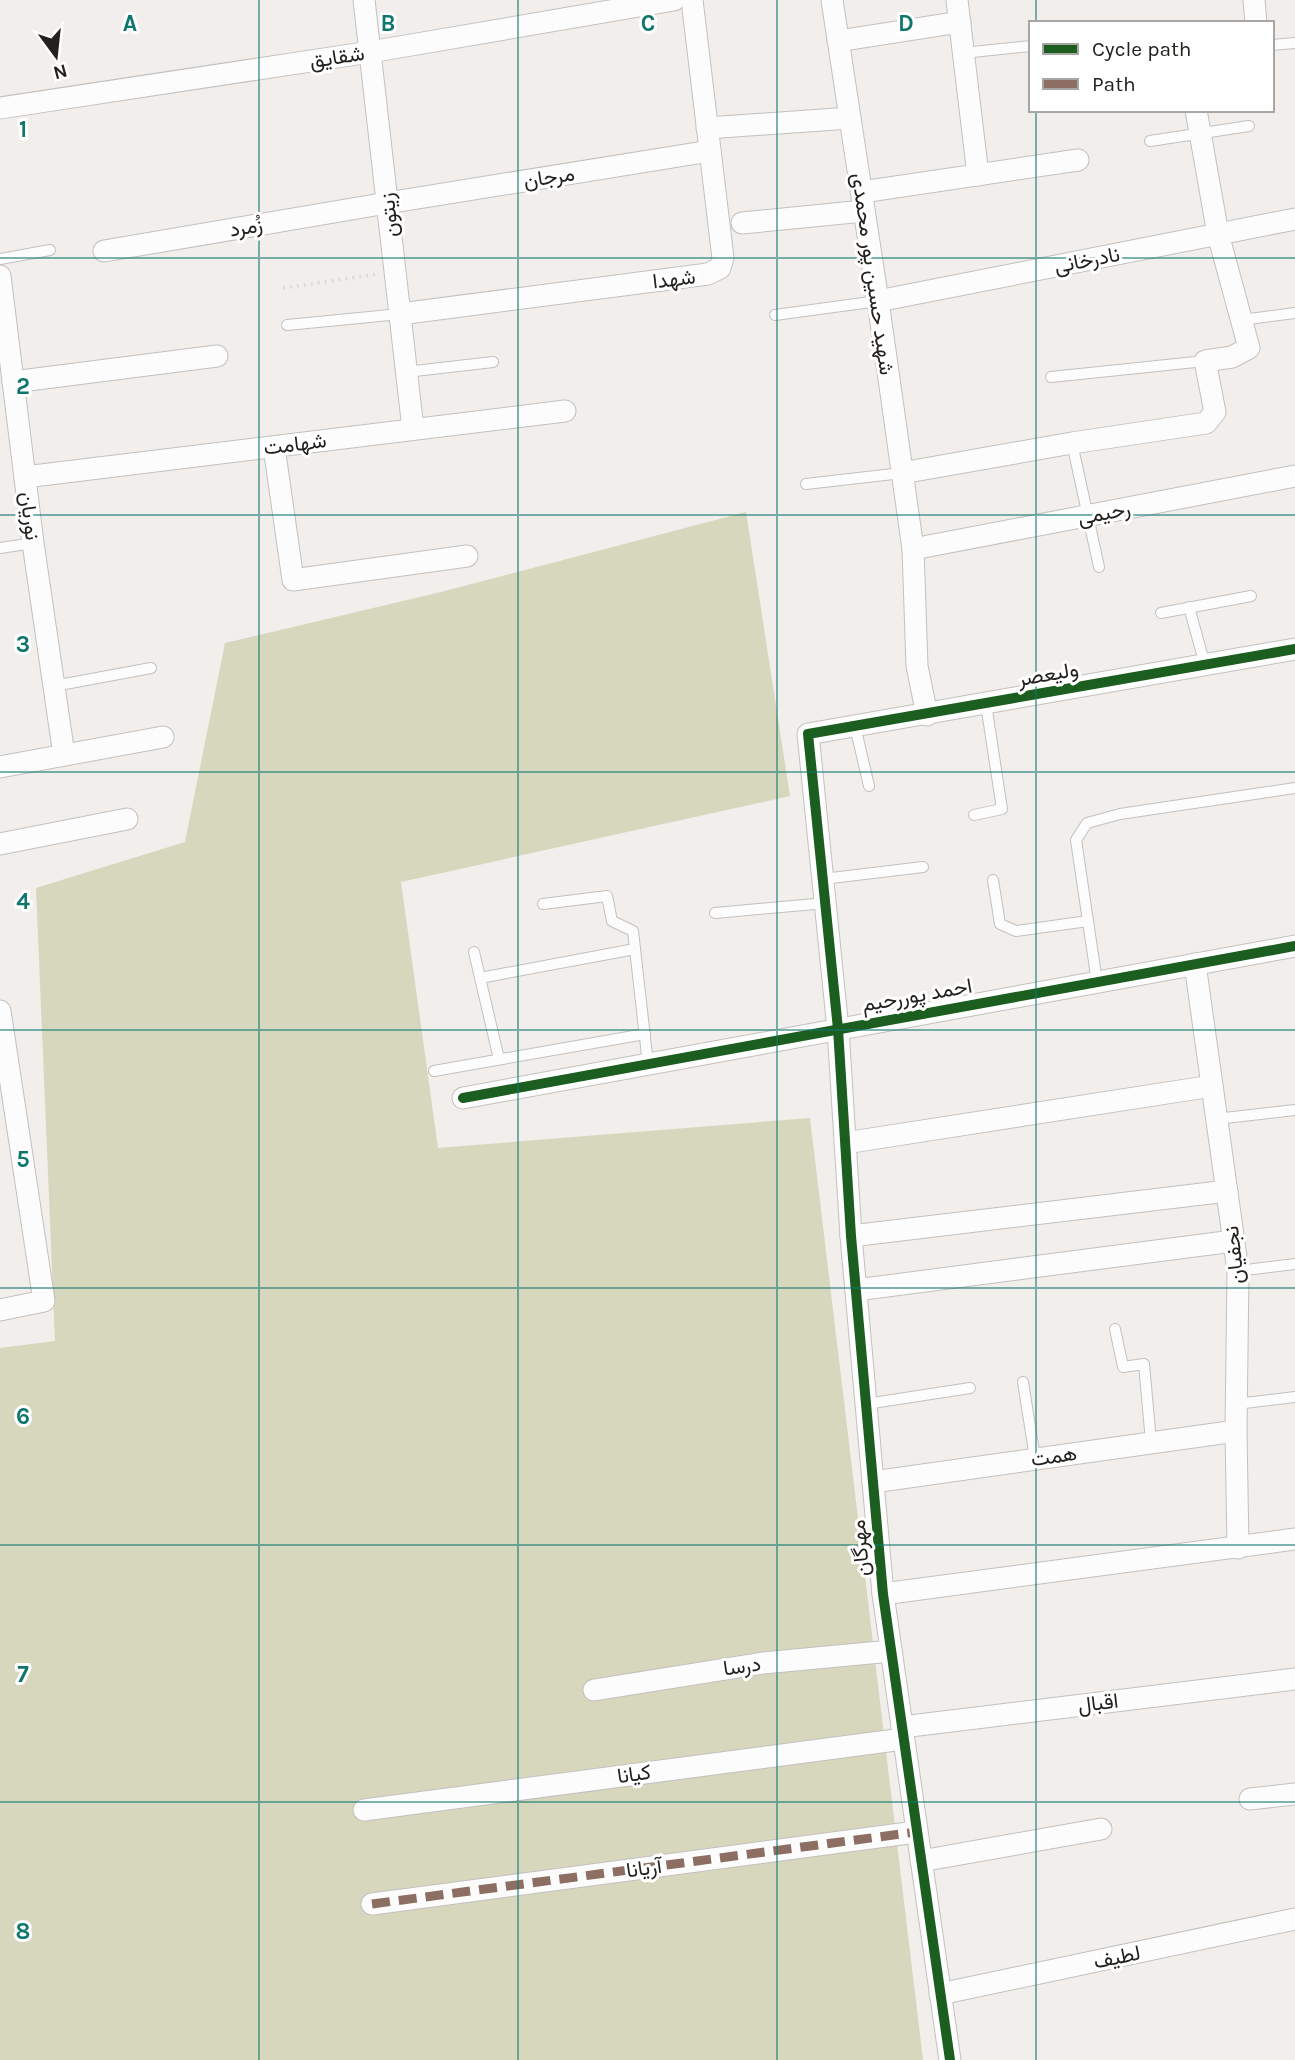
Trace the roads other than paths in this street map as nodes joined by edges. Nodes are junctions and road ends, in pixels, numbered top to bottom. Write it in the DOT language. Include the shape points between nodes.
graph roads {
  1 [pos="364,0"];
  2 [pos="674,0"];
  3 [pos="692,0"];
  4 [pos="832,0"];
  5 [pos="957,0"];
  6 [pos="1254,0"];
  7 [pos="1256,21"];
  8 [pos="960,22"];
  9 [pos="838,41"];
  10 [pos="1295,43"];
  11 [pos="1274,45"];
  12 [pos="1029,46"];
  13 [pos="370,52"];
  14 [pos="964,53"];
  15 [pos="0,108"];
  16 [pos="1196,112"];
  17 [pos="850,118"];
  18 [pos="1250,126"];
  19 [pos="707,128"];
  20 [pos="1200,132"];
  21 [pos="1150,141"];
  22 [pos="710,151"];
  23 [pos="1078,160"];
  24 [pos="978,175"];
  25 [pos="863,202"];
  26 [pos="387,203"];
  27 [pos="1295,219"];
  28 [pos="742,223"];
  29 [pos="1219,234"];
  30 [pos="50,250"];
  31 [pos="104,251"];
  32 [pos="0,259"];
  33 [pos="0,276"];
  34 [pos="878,301"];
  35 [pos="1295,313"];
  36 [pos="400,314"];
  37 [pos="775,315"];
  38 [pos="1241,320"];
  39 [pos="287,326"];
  40 [pos="4,342"];
  41 [pos="218,356"];
  42 [pos="1205,361"];
  43 [pos="493,362"];
  44 [pos="406,372"];
  45 [pos="1051,377"];
  46 [pos="13,382"];
  47 [pos="565,411"];
  48 [pos="9,423"];
  49 [pos="413,429"];
  50 [pos="1072,443"];
  51 [pos="274,447"];
  52 [pos="902,473"];
  53 [pos="1295,476"];
  54 [pos="25,477"];
  55 [pos="806,484"];
  56 [pos="1087,516"];
  57 [pos="33,543"];
  58 [pos="0,548"];
  59 [pos="913,549"];
  60 [pos="467,556"];
  61 [pos="1099,567"];
  62 [pos="1251,596"];
  63 [pos="1189,607"];
  64 [pos="1161,613"];
  65 [pos="1295,649"];
  66 [pos="1205,665"];
  67 [pos="151,668"];
  68 [pos="54,686"];
  69 [pos="986,705"];
  70 [pos="927,715"];
  71 [pos="855,726"];
  72 [pos="808,734"];
  73 [pos="163,737"];
  74 [pos="64,755"];
  75 [pos="0,766"];
  76 [pos="869,786"];
  77 [pos="1295,788"];
  78 [pos="974,814"];
  79 [pos="127,819"];
  80 [pos="0,844"];
  81 [pos="923,867"];
  82 [pos="823,879"];
  83 [pos="993,880"];
  84 [pos="826,903"];
  85 [pos="543,904"];
  86 [pos="715,913"];
  87 [pos="1088,921"];
  88 [pos="1295,946"];
  89 [pos="635,949"];
  90 [pos="474,952"];
  91 [pos="1195,964"];
  92 [pos="480,978"];
  93 [pos="1097,982"];
  94 [pos="0,1011"];
  95 [pos="838,1028"];
  96 [pos="645,1034"];
  97 [pos="499,1059"];
  98 [pos="648,1064"];
  99 [pos="434,1071"];
  100 [pos="1212,1086"];
  101 [pos="463,1098"];
  102 [pos="1295,1110"];
  103 [pos="1216,1119"];
  104 [pos="845,1143"];
  105 [pos="1227,1191"];
  106 [pos="851,1236"];
  107 [pos="1233,1241"];
  108 [pos="1295,1264"];
  109 [pos="1238,1271"];
  110 [pos="856,1290"];
  111 [pos="0,1310"];
  112 [pos="1115,1329"];
  113 [pos="1023,1382"];
  114 [pos="970,1388"];
  115 [pos="1295,1397"];
  116 [pos="866,1404"];
  117 [pos="1236,1404"];
  118 [pos="1236,1431"];
  119 [pos="1151,1442"];
  120 [pos="1035,1458"];
  121 [pos="873,1482"];
  122 [pos="1295,1539"];
  123 [pos="1238,1548"];
  124 [pos="883,1594"];
  125 [pos="891,1651"];
  126 [pos="1295,1679"];
  127 [pos="594,1690"];
  128 [pos="903,1733"];
  129 [pos="1295,1794"];
  130 [pos="1250,1799"];
  131 [pos="364,1810"];
  132 [pos="1101,1829"];
  133 [pos="916,1832"];
  134 [pos="921,1861"];
  135 [pos="372,1904"];
  136 [pos="1295,1919"];
  137 [pos="940,1994"];
  138 [pos="950,2060"];
  1 -- 13 [label="street, زیتون"];
  2 -- 13 [label="street, شقایق"];
  3 -- 19 [label="street, شهدا"];
  4 -- 9 [label="street, شهید حسین پور محمدی"];
  5 -- 8 [label="street"];
  6 -- 7 [label="street"];
  8 -- 9 [label="street"];
  8 -- 14 [label="street"];
  9 -- 17 [label="street, شهید حسین پور محمدی"];
  10 -- 11 [label="lane"];
  12 -- 14 [label="lane"];
  13 -- 15 [label="street, شقایق"];
  13 -- 26 [label="street, زیتون"];
  14 -- 24 [label="street"];
  16 -- 20 [label="street"];
  17 -- 19 [label="street"];
  17 -- 25 [label="street, شهید حسین پور محمدی"];
  18 -- 20 [label="lane"];
  19 -- 22 [label="street, شهدا"];
  20 -- 21 [label="lane"];
  20 -- 29 [label="street"];
  22 -- 26 [label="street, مرجان"];
  22 -- 36 [label="street, شهدا" via="723,258 720,268 708,274"];
  23 -- 24 [label="street"];
  24 -- 25 [label="street"];
  25 -- 28 [label="street"];
  25 -- 34 [label="street, شهید حسین پور محمدی"];
  26 -- 31 [label="street, زُمرد"];
  26 -- 36 [label="street, زیتون"];
  27 -- 29 [label="street, نادرخانی"];
  29 -- 34 [label="street, نادرخانی"];
  29 -- 38 [label="street"];
  30 -- 32 [label="lane"];
  33 -- 40 [label="street, نوریان"];
  34 -- 37 [label="lane"];
  34 -- 52 [label="street, شهید حسین پور محمدی"];
  35 -- 38 [label="lane"];
  36 -- 39 [label="lane"];
  36 -- 44 [label="street, زیتون"];
  38 -- 42 [label="street" via="1249,348 1232,358"];
  40 -- 46 [label="street, نوریان"];
  41 -- 46 [label="street"];
  42 -- 45 [label="lane"];
  42 -- 50 [label="street" via="1215,412 1206,423"];
  43 -- 44 [label="lane"];
  44 -- 49 [label="street, زیتون"];
  46 -- 48 [label="street, نوریان"];
  47 -- 49 [label="street, شهامت"];
  48 -- 54 [label="street, نوریان"];
  49 -- 51 [label="street, شهامت"];
  50 -- 52 [label="street"];
  50 -- 56 [label="lane"];
  51 -- 54 [label="street, شهامت"];
  51 -- 60 [label="street" via="293,580"];
  52 -- 55 [label="lane"];
  52 -- 59 [label="street, شهید حسین پور محمدی"];
  53 -- 56 [label="street, رحیمی"];
  54 -- 57 [label="street, نوریان"];
  56 -- 59 [label="street, رحیمی"];
  56 -- 61 [label="lane"];
  57 -- 58 [label="lane"];
  57 -- 68 [label="street, نوریان"];
  59 -- 70 [label="street, شهید حسین پور محمدی" via="917,666"];
  62 -- 63 [label="lane"];
  63 -- 64 [label="lane"];
  63 -- 66 [label="lane"];
  65 -- 66 [label="street, ولیعصر"];
  66 -- 69 [label="street, ولیعصر"];
  67 -- 68 [label="lane"];
  68 -- 74 [label="street, نوریان"];
  69 -- 70 [label="street, ولیعصر"];
  69 -- 78 [label="lane" via="1002,809"];
  70 -- 71 [label="street, ولیعصر"];
  71 -- 72 [label="street, ولیعصر"];
  71 -- 76 [label="lane"];
  72 -- 82 [label="street, مهرگان"];
  73 -- 74 [label="street"];
  74 -- 75 [label="street"];
  77 -- 87 [label="lane" via="1087,823 1076,840"];
  79 -- 80 [label="street"];
  81 -- 82 [label="lane"];
  82 -- 84 [label="street, مهرگان"];
  83 -- 87 [label="lane" via="1000,924 1016,931"];
  84 -- 86 [label="lane"];
  84 -- 95 [label="street, مهرگان"];
  85 -- 89 [label="lane" via="607,896 612,921 633,931"];
  87 -- 93 [label="lane"];
  88 -- 91 [label="street, احمد پوررحیم"];
  89 -- 92 [label="lane"];
  89 -- 96 [label="lane"];
  90 -- 92 [label="lane"];
  91 -- 93 [label="street, احمد پوررحیم"];
  91 -- 100 [label="street, نجفیان"];
  92 -- 97 [label="lane"];
  93 -- 95 [label="street, احمد پوررحیم"];
  94 -- 111 [label="street" via="44,1301"];
  95 -- 98 [label="street, احمد پوررحیم"];
  95 -- 104 [label="street, مهرگان"];
  96 -- 97 [label="lane"];
  96 -- 98 [label="lane"];
  97 -- 99 [label="lane"];
  98 -- 101 [label="street, احمد پوررحیم"];
  100 -- 103 [label="street, نجفیان"];
  100 -- 104 [label="street"];
  102 -- 103 [label="lane"];
  103 -- 105 [label="street, نجفیان"];
  104 -- 106 [label="street, مهرگان"];
  105 -- 106 [label="street"];
  105 -- 107 [label="street, نجفیان"];
  106 -- 110 [label="street, مهرگان"];
  107 -- 109 [label="street, نجفیان"];
  107 -- 110 [label="street"];
  108 -- 109 [label="lane"];
  109 -- 117 [label="street, نجفیان"];
  110 -- 116 [label="street, مهرگان"];
  112 -- 119 [label="lane" via="1123,1367 1144,1364"];
  113 -- 120 [label="lane"];
  114 -- 116 [label="lane"];
  115 -- 117 [label="lane"];
  116 -- 121 [label="street, مهرگان"];
  117 -- 118 [label="street, نجفیان"];
  118 -- 119 [label="street, همت"];
  118 -- 123 [label="street, نجفیان"];
  119 -- 120 [label="street, همت"];
  120 -- 121 [label="street, همت"];
  121 -- 124 [label="street, مهرگان"];
  122 -- 123 [label="street"];
  123 -- 124 [label="street"];
  124 -- 125 [label="street, مهرگان"];
  125 -- 127 [label="street, درسا" via="764,1663"];
  125 -- 128 [label="street, مهرگان"];
  126 -- 128 [label="street, اقبال"];
  128 -- 131 [label="street, کیانا"];
  128 -- 133 [label="street, مهرگان"];
  129 -- 130 [label="street"];
  132 -- 134 [label="street"];
  133 -- 134 [label="street, مهرگان"];
  133 -- 135 [label="street, آریانا"];
  134 -- 137 [label="street, مهرگان"];
  136 -- 137 [label="street, لطیف"];
  137 -- 138 [label="street, مهرگان"];
}
